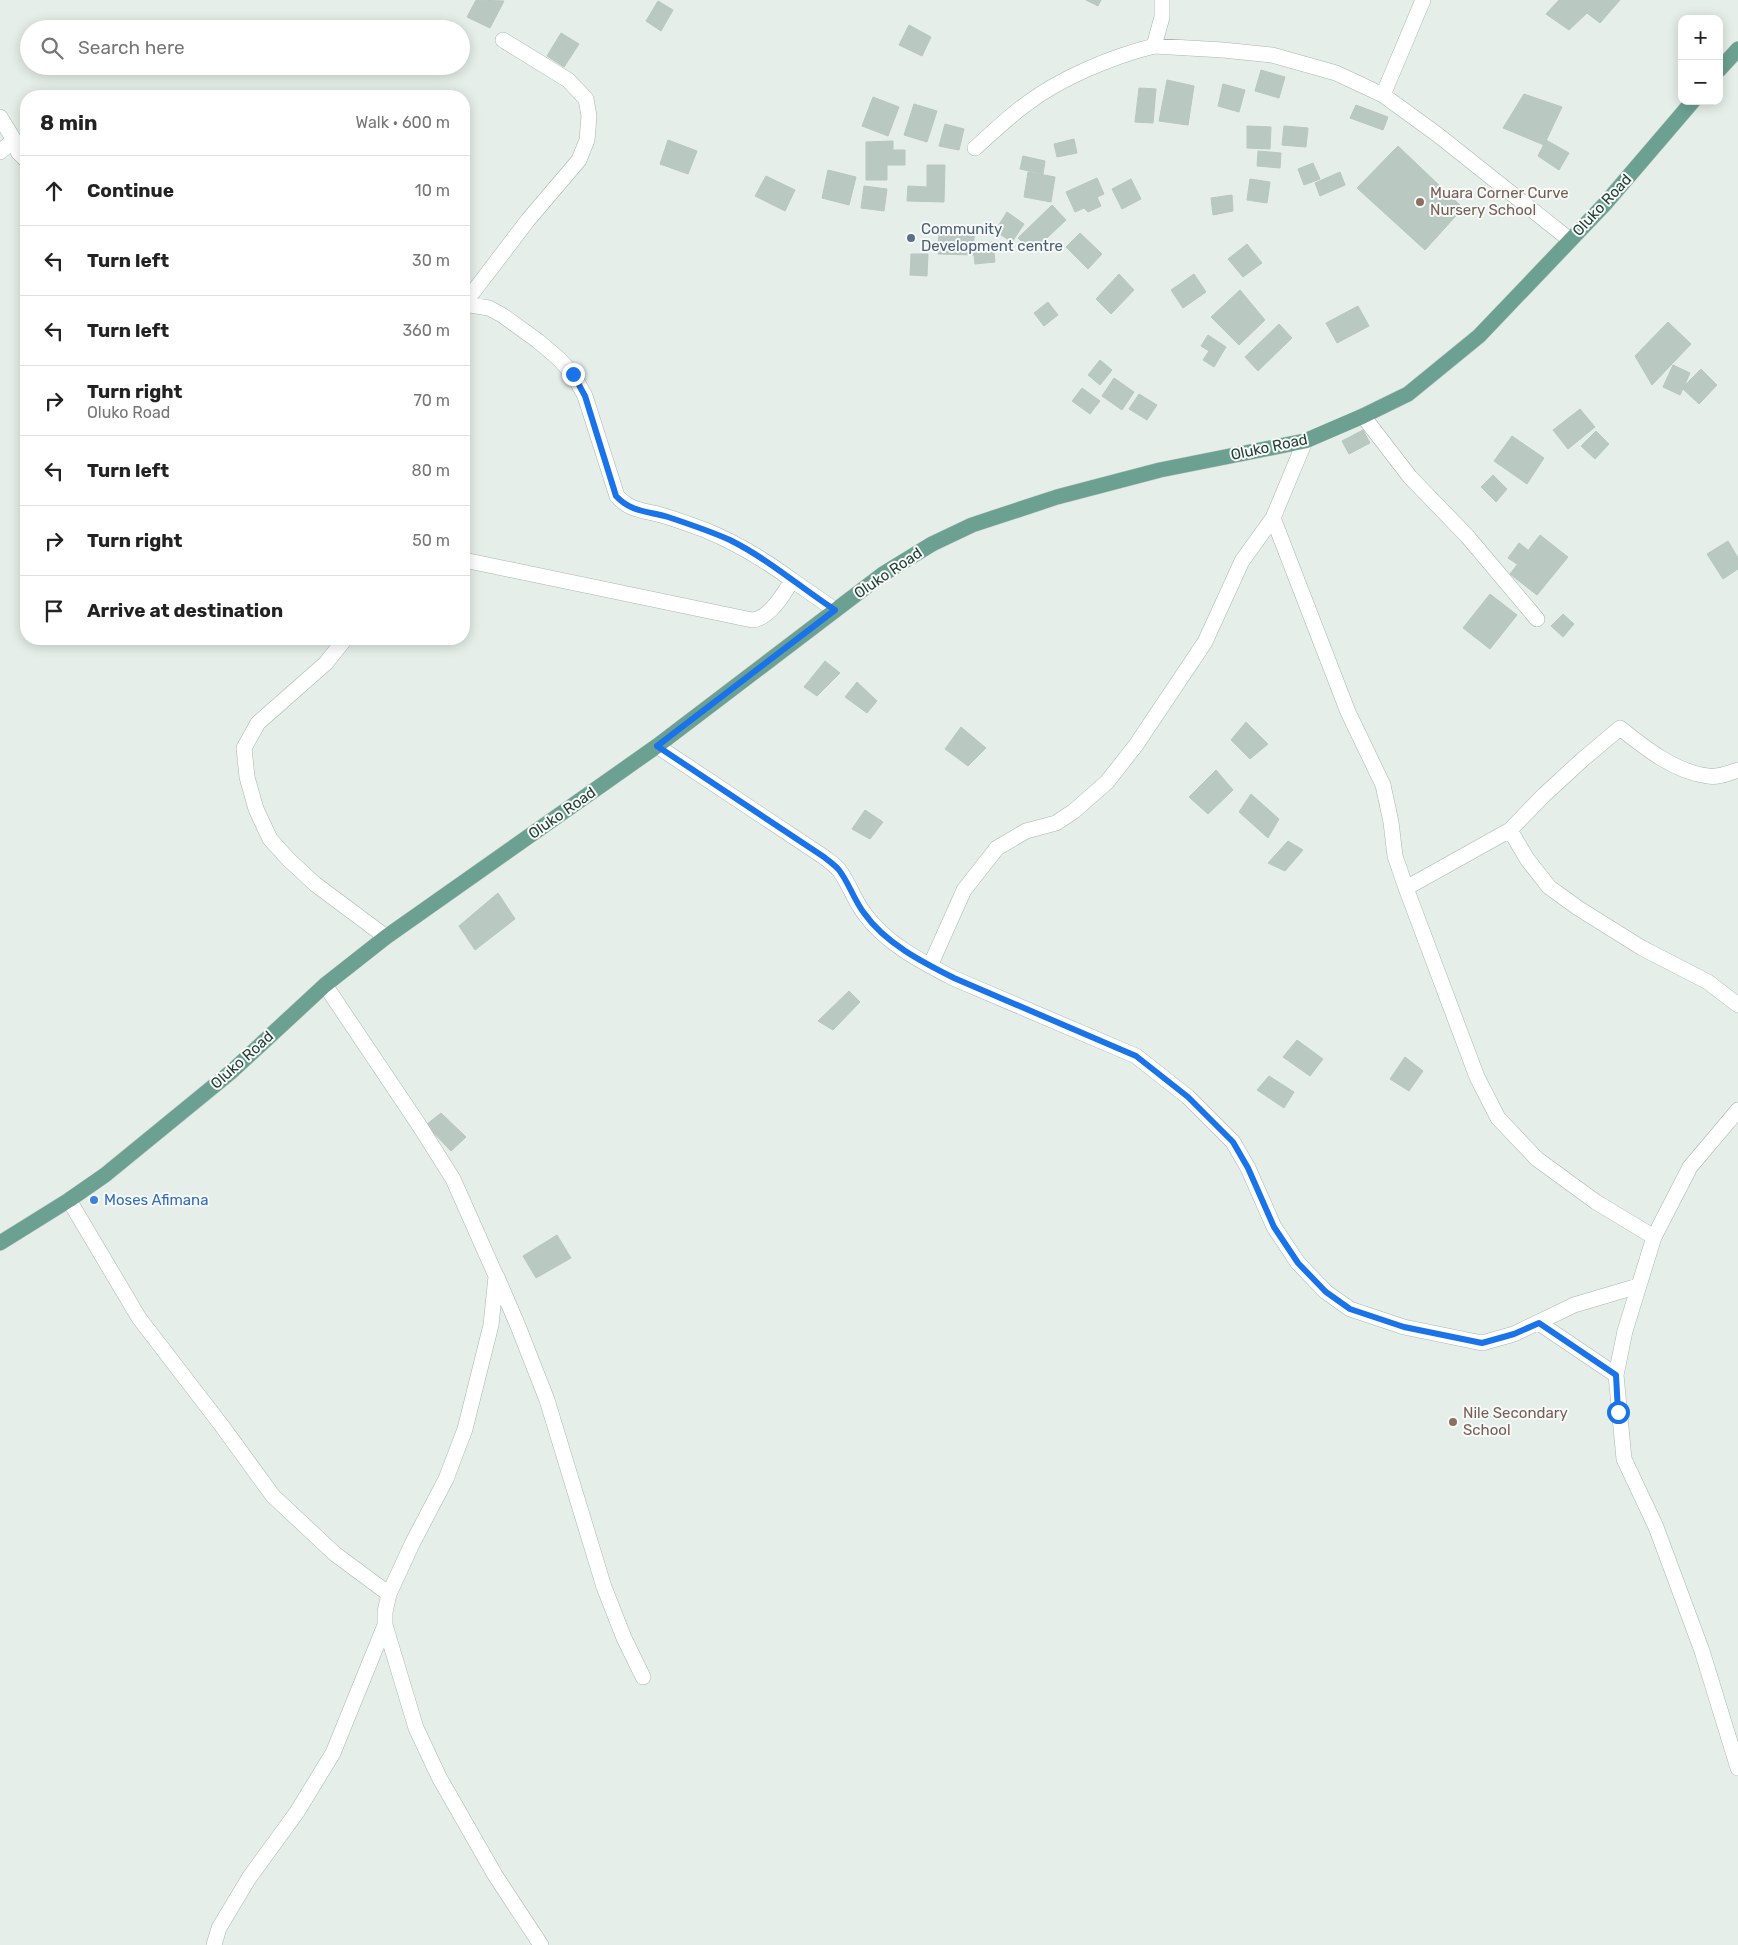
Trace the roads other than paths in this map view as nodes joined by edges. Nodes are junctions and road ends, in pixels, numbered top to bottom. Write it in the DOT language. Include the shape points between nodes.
graph roads {
  1 [pos="1162,0"];
  2 [pos="1423,0"];
  3 [pos="503,40"];
  4 [pos="1154,46"];
  5 [pos="1738,49"];
  6 [pos="1723,66"];
  7 [pos="1383,95"];
  8 [pos="1690,105"];
  9 [pos="0,117"];
  10 [pos="14,140"];
  11 [pos="975,148"];
  12 [pos="0,152"];
  13 [pos="20,154"];
  14 [pos="1570,240"];
  15 [pos="470,296"];
  16 [pos="470,305"];
  17 [pos="1363,416"];
  18 [pos="1305,441"];
  19 [pos="1274,518"];
  20 [pos="470,561"];
  21 [pos="792,580"];
  22 [pos="835,610"];
  23 [pos="1537,618"];
  24 [pos="340,645"];
  25 [pos="657,746"];
  26 [pos="1738,770"];
  27 [pos="1510,830"];
  28 [pos="1406,888"];
  29 [pos="386,937"];
  30 [pos="930,966"];
  31 [pos="325,985"];
  32 [pos="1738,1005"];
  33 [pos="1738,1110"];
  34 [pos="69,1200"];
  35 [pos="1654,1236"];
  36 [pos="0,1243"];
  37 [pos="496,1276"];
  38 [pos="1638,1286"];
  39 [pos="1539,1323"];
  40 [pos="1616,1375"];
  41 [pos="389,1594"];
  42 [pos="385,1625"];
  43 [pos="643,1677"];
  44 [pos="1738,1768"];
  45 [pos="214,1945"];
  46 [pos="541,1945"];
  1 -- 4 [label="street" via="1162,16"];
  2 -- 7 [label="street"];
  3 -- 15 [label="street" via="568,80 586,99 587,140 579,160"];
  4 -- 7 [label="street" via="1272,56 1336,73"];
  4 -- 11 [label="street" via="1125,53 1063,82 1026,104"];
  5 -- 6 [label="main road"];
  7 -- 14 [label="street"];
  8 -- 14 [label="main road, Oluko Road"];
  9 -- 10 [label="street"];
  10 -- 12 [label="street"];
  10 -- 13 [label="street"];
  14 -- 17 [label="main road, Oluko Road" via="1479,336 1408,394"];
  16 -- 21 [label="street" via="489,308 502,315 538,341 573,374 585,396 616,496 624,505 730,540"];
  17 -- 18 [label="main road, Oluko Road"];
  17 -- 23 [label="street" via="1410,477 1473,542"];
  18 -- 19 [label="street"];
  18 -- 22 [label="main road, Oluko Road" via="1160,470 1057,497 972,525 932,544 883,574"];
  19 -- 28 [label="street" via="1348,712 1383,785 1395,856"];
  19 -- 30 [label="street" via="1242,561 1205,642 1136,745 1106,782 1074,811 1056,823 1026,831 997,848 964,890"];
  20 -- 21 [label="street" via="752,620 764,616"];
  21 -- 22 [label="street"];
  22 -- 25 [label="main road, Oluko Road"];
  24 -- 29 [label="street" via="326,663 258,723 244,748 247,776 256,809 270,839 316,884"];
  25 -- 29 [label="main road, Oluko Road"];
  25 -- 30 [label="street" via="824,857 839,870 878,931"];
  26 -- 27 [label="street" via="1710,777 1689,771 1648,750 1620,728 1544,795"];
  27 -- 28 [label="street"];
  27 -- 32 [label="street" via="1549,887 1642,948 1708,982"];
  28 -- 35 [label="street" via="1477,1077 1498,1118 1537,1159 1596,1202"];
  29 -- 31 [label="main road, Oluko Road"];
  30 -- 39 [label="street" via="1136,1056 1188,1097 1233,1142 1274,1227 1298,1263 1326,1292 1350,1309 1404,1327 1482,1343"];
  31 -- 34 [label="main road, Oluko Road" via="231,1072 105,1175"];
  31 -- 37 [label="street" via="453,1179"];
  33 -- 35 [label="street" via="1690,1167"];
  34 -- 36 [label="main road, Oluko Road"];
  34 -- 41 [label="street" via="139,1318 273,1496 335,1554"];
  35 -- 38 [label="street"];
  37 -- 41 [label="street" via="491,1324 465,1429 446,1479"];
  37 -- 43 [label="street" via="548,1400 604,1587"];
  38 -- 39 [label="street" via="1574,1305"];
  38 -- 40 [label="street"];
  39 -- 40 [label="street"];
  40 -- 44 [label="street" via="1624,1459 1656,1527 1702,1651"];
  41 -- 42 [label="street"];
  42 -- 45 [label="street" via="333,1753 297,1812 249,1878 219,1928"];
  42 -- 46 [label="street" via="416,1728 435,1769 495,1874"];
}
